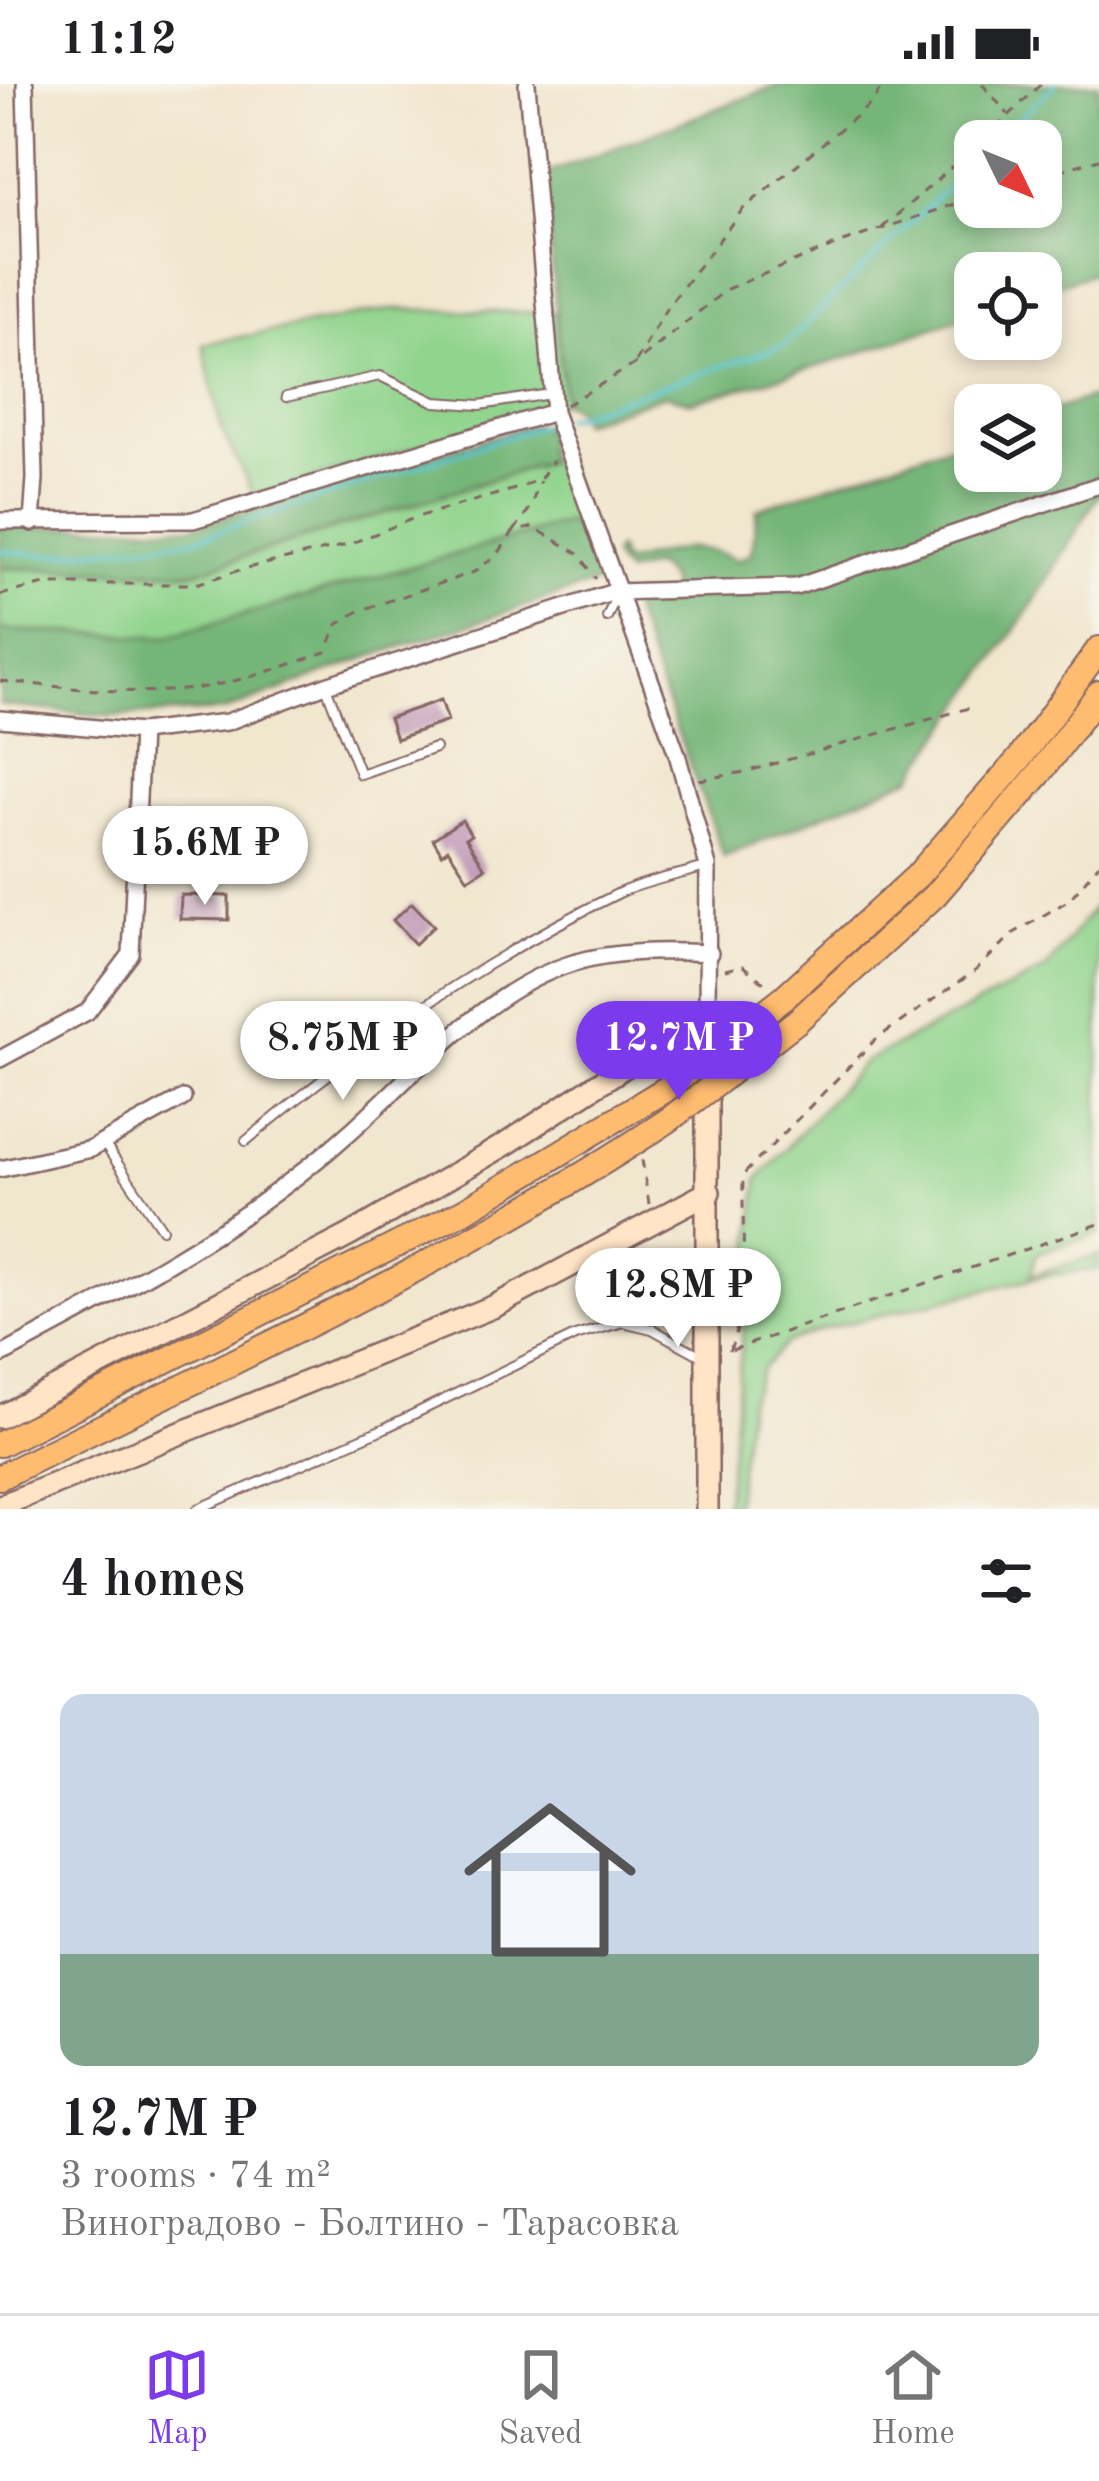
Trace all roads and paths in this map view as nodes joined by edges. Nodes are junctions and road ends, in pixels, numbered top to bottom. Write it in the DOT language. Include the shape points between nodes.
graph roads {
  1 [pos="25,84"];
  2 [pos="527,84"];
  3 [pos="884,84"];
  4 [pos="982,84"];
  5 [pos="1040,84"];
  6 [pos="1009,115"];
  7 [pos="1004,120"];
  8 [pos="1099,159"];
  9 [pos="954,165"];
  10 [pos="1062,170"];
  11 [pos="954,203"];
  12 [pos="880,229"];
  13 [pos="635,364"];
  14 [pos="552,394"];
  15 [pos="286,398"];
  16 [pos="554,412"];
  17 [pos="567,443"];
  18 [pos="541,478"];
  19 [pos="1099,485"];
  20 [pos="0,521"];
  21 [pos="32,523"];
  22 [pos="513,532"];
  23 [pos="616,591"];
  24 [pos="0,595"];
  25 [pos="607,617"];
  26 [pos="1099,650"];
  27 [pos="0,681"];
  28 [pos="326,685"];
  29 [pos="1099,693"];
  30 [pos="969,708"];
  31 [pos="0,719"];
  32 [pos="141,732"];
  33 [pos="435,748"];
  34 [pos="686,782"];
  35 [pos="1099,864"];
  36 [pos="708,866"];
  37 [pos="710,953"];
  38 [pos="709,973"];
  39 [pos="783,998"];
  40 [pos="706,1013"];
  41 [pos="0,1059"];
  42 [pos="183,1098"];
  43 [pos="639,1140"];
  44 [pos="103,1141"];
  45 [pos="246,1141"];
  46 [pos="0,1169"];
  47 [pos="709,1192"];
  48 [pos="649,1204"];
  49 [pos="1099,1225"];
  50 [pos="162,1229"];
  51 [pos="0,1356"];
  52 [pos="707,1358"];
  53 [pos="0,1417"];
  54 [pos="0,1444"];
  55 [pos="0,1477"];
  56 [pos="0,1506"];
  57 [pos="198,1509"];
  58 [pos="706,1509"];
  1 -- 21 [label="street"];
  2 -- 14 [label="street"];
  3 -- 13 [label="path" via="873,102 743,209 666,308"];
  4 -- 6 [label="path"];
  5 -- 6 [label="path"];
  6 -- 7 [label="path"];
  8 -- 10 [label="path"];
  9 -- 12 [label="path"];
  11 -- 12 [label="path"];
  12 -- 13 [label="path" via="727,289"];
  13 -- 16 [label="path"];
  14 -- 15 [label="lane" via="480,405 435,402 380,376"];
  14 -- 16 [label="street"];
  16 -- 17 [label="street"];
  16 -- 21 [label="street" via="193,520"];
  17 -- 18 [label="path"];
  17 -- 23 [label="street"];
  18 -- 22 [label="path"];
  18 -- 24 [label="path" via="347,545 196,584 45,584"];
  19 -- 23 [label="street" via="796,587"];
  20 -- 21 [label="street"];
  22 -- 23 [label="path" via="533,527 579,554"];
  22 -- 27 [label="path" via="474,572 358,611 337,625 326,652 262,675 131,691"];
  23 -- 25 [label="lane"];
  23 -- 28 [label="street"];
  23 -- 34 [label="street"];
  26 -- 39 [label="main road" via="1020,758 917,876"];
  28 -- 32 [label="street" via="227,722"];
  28 -- 33 [label="lane" via="360,774"];
  29 -- 43 [label="main road, bridge" via="934,896 797,1021"];
  30 -- 34 [label="path"];
  31 -- 32 [label="street"];
  32 -- 41 [label="street" via="130,954 87,1012"];
  34 -- 36 [label="street"];
  35 -- 49 [label="path" via="1069,900 876,1039 743,1175 739,1314 729,1351"];
  36 -- 37 [label="street"];
  36 -- 45 [label="lane" via="622,891 508,955 350,1057"];
  37 -- 38 [label="street"];
  37 -- 51 [label="street" via="614,955 524,984 438,1048 273,1194"];
  38 -- 39 [label="path" via="743,966"];
  38 -- 40 [label="street"];
  39 -- 54 [label="main road, bridge" via="666,1089 464,1211"];
  40 -- 47 [label="street"];
  40 -- 53 [label="street" via="350,1235"];
  42 -- 44 [label="street"];
  43 -- 48 [label="path"];
  43 -- 55 [label="main road" via="477,1238"];
  44 -- 46 [label="street"];
  44 -- 50 [label="lane"];
  47 -- 52 [label="street"];
  47 -- 56 [label="street" via="495,1306"];
  52 -- 57 [label="lane" via="623,1322 575,1336"];
  52 -- 58 [label="street"];
}
